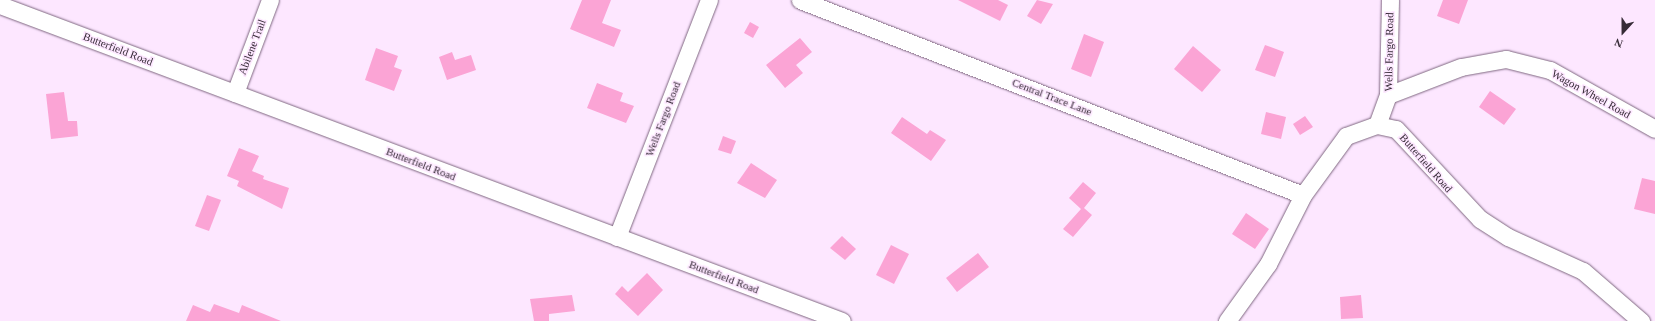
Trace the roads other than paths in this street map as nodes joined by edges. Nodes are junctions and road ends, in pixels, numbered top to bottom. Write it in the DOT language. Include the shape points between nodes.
graph roads {
  1 [pos="270,0"];
  2 [pos="709,0"];
  3 [pos="800,0"];
  4 [pos="1390,0"];
  5 [pos="0,5"];
  6 [pos="235,94"];
  7 [pos="1388,95"];
  8 [pos="1377,125"];
  9 [pos="1655,129"];
  10 [pos="1303,195"];
  11 [pos="617,237"];
  12 [pos="842,321"];
  13 [pos="1228,321"];
  14 [pos="1641,321"];
  1 -- 6 [label="street, Abilene Trail"];
  2 -- 11 [label="street, Wells Fargo Road"];
  3 -- 10 [label="street, Central Trace Lane"];
  4 -- 7 [label="street, Wells Fargo Road"];
  5 -- 6 [label="street, Butterfield Road"];
  6 -- 11 [label="street, Butterfield Road"];
  7 -- 8 [label="street, Wells Fargo Road"];
  7 -- 9 [label="street, Wagon Wheel Road" via="1461,67 1506,59 1550,70"];
  8 -- 10 [label="street, Butterfield Road" via="1346,136"];
  8 -- 14 [label="street, Butterfield Road" via="1396,128 1480,219 1508,237 1583,271"];
  10 -- 13 [label="street, Butterfield Road" via="1268,264"];
  11 -- 12 [label="street, Butterfield Road"];
}
